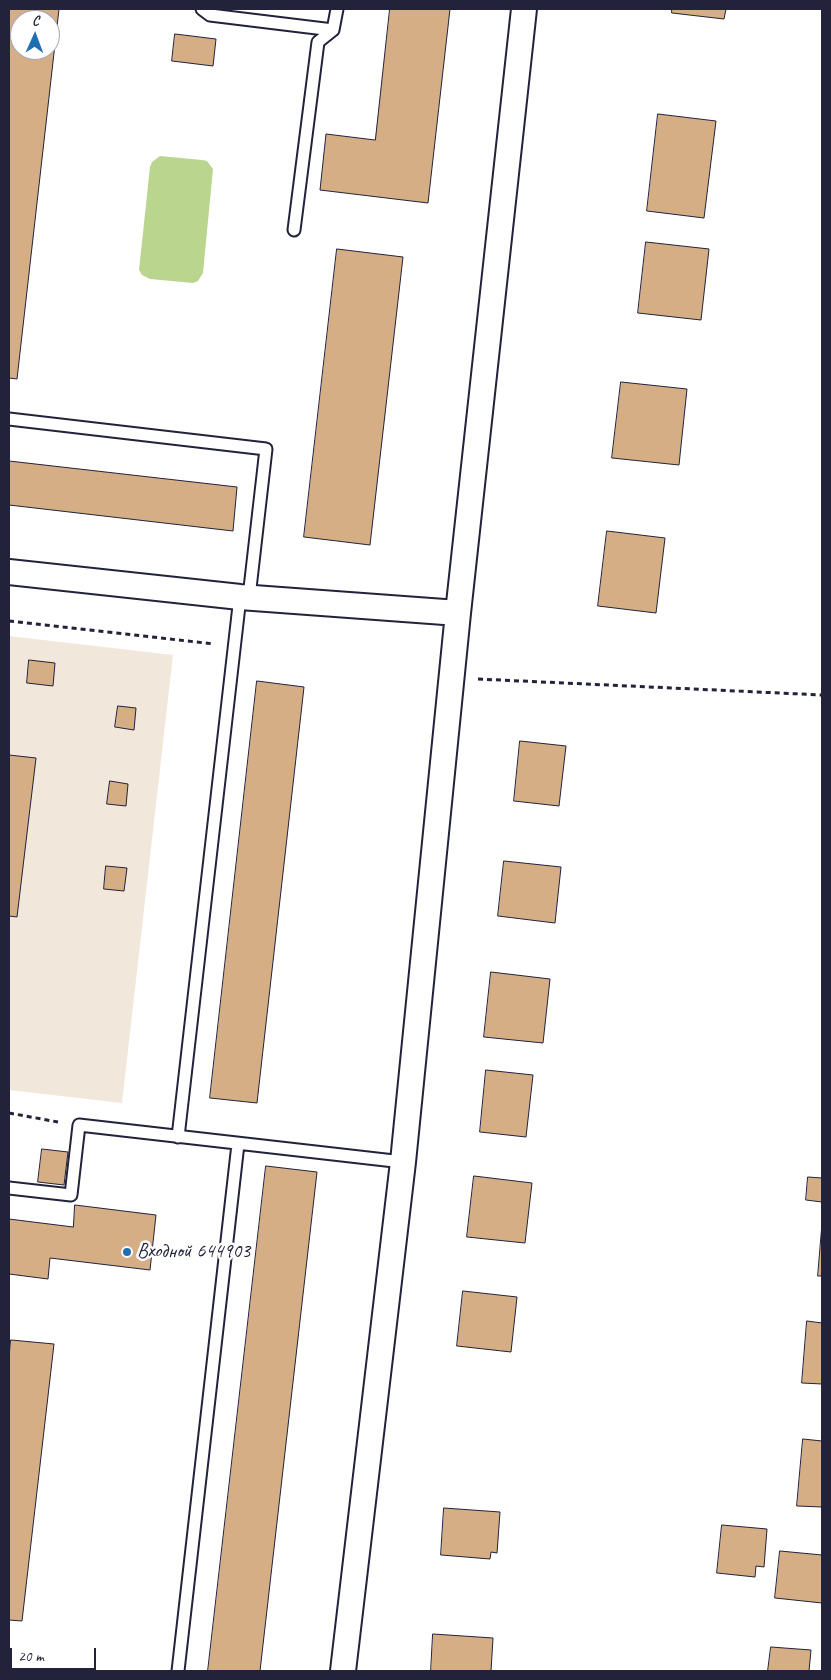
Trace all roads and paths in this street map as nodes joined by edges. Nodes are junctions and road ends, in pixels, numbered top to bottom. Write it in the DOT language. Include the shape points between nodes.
graph roads {
  1 [pos="202,9"];
  2 [pos="337,9"];
  3 [pos="524,9"];
  4 [pos="334,30"];
  5 [pos="294,230"];
  6 [pos="9,419"];
  7 [pos="9,572"];
  8 [pos="244,597"];
  9 [pos="458,613"];
  10 [pos="9,621"];
  11 [pos="234,647"];
  12 [pos="453,678"];
  13 [pos="822,695"];
  14 [pos="9,1113"];
  15 [pos="79,1125"];
  16 [pos="178,1137"];
  17 [pos="238,1144"];
  18 [pos="404,1162"];
  19 [pos="9,1188"];
  20 [pos="178,1671"];
  21 [pos="343,1671"];
  1 -- 4 [label="lane" via="210,15"];
  2 -- 4 [label="lane"];
  3 -- 9 [label="street"];
  4 -- 5 [label="lane" via="318,42"];
  6 -- 8 [label="lane" via="266,449"];
  7 -- 8 [label="street"];
  8 -- 9 [label="street"];
  8 -- 11 [label="lane"];
  9 -- 12 [label="street"];
  10 -- 11 [label="path"];
  11 -- 16 [label="lane"];
  12 -- 13 [label="path"];
  12 -- 18 [label="street"];
  14 -- 15 [label="path"];
  15 -- 16 [label="lane"];
  15 -- 19 [label="lane" via="71,1195"];
  16 -- 17 [label="lane"];
  17 -- 18 [label="lane"];
  17 -- 20 [label="lane"];
  18 -- 21 [label="street"];
}
